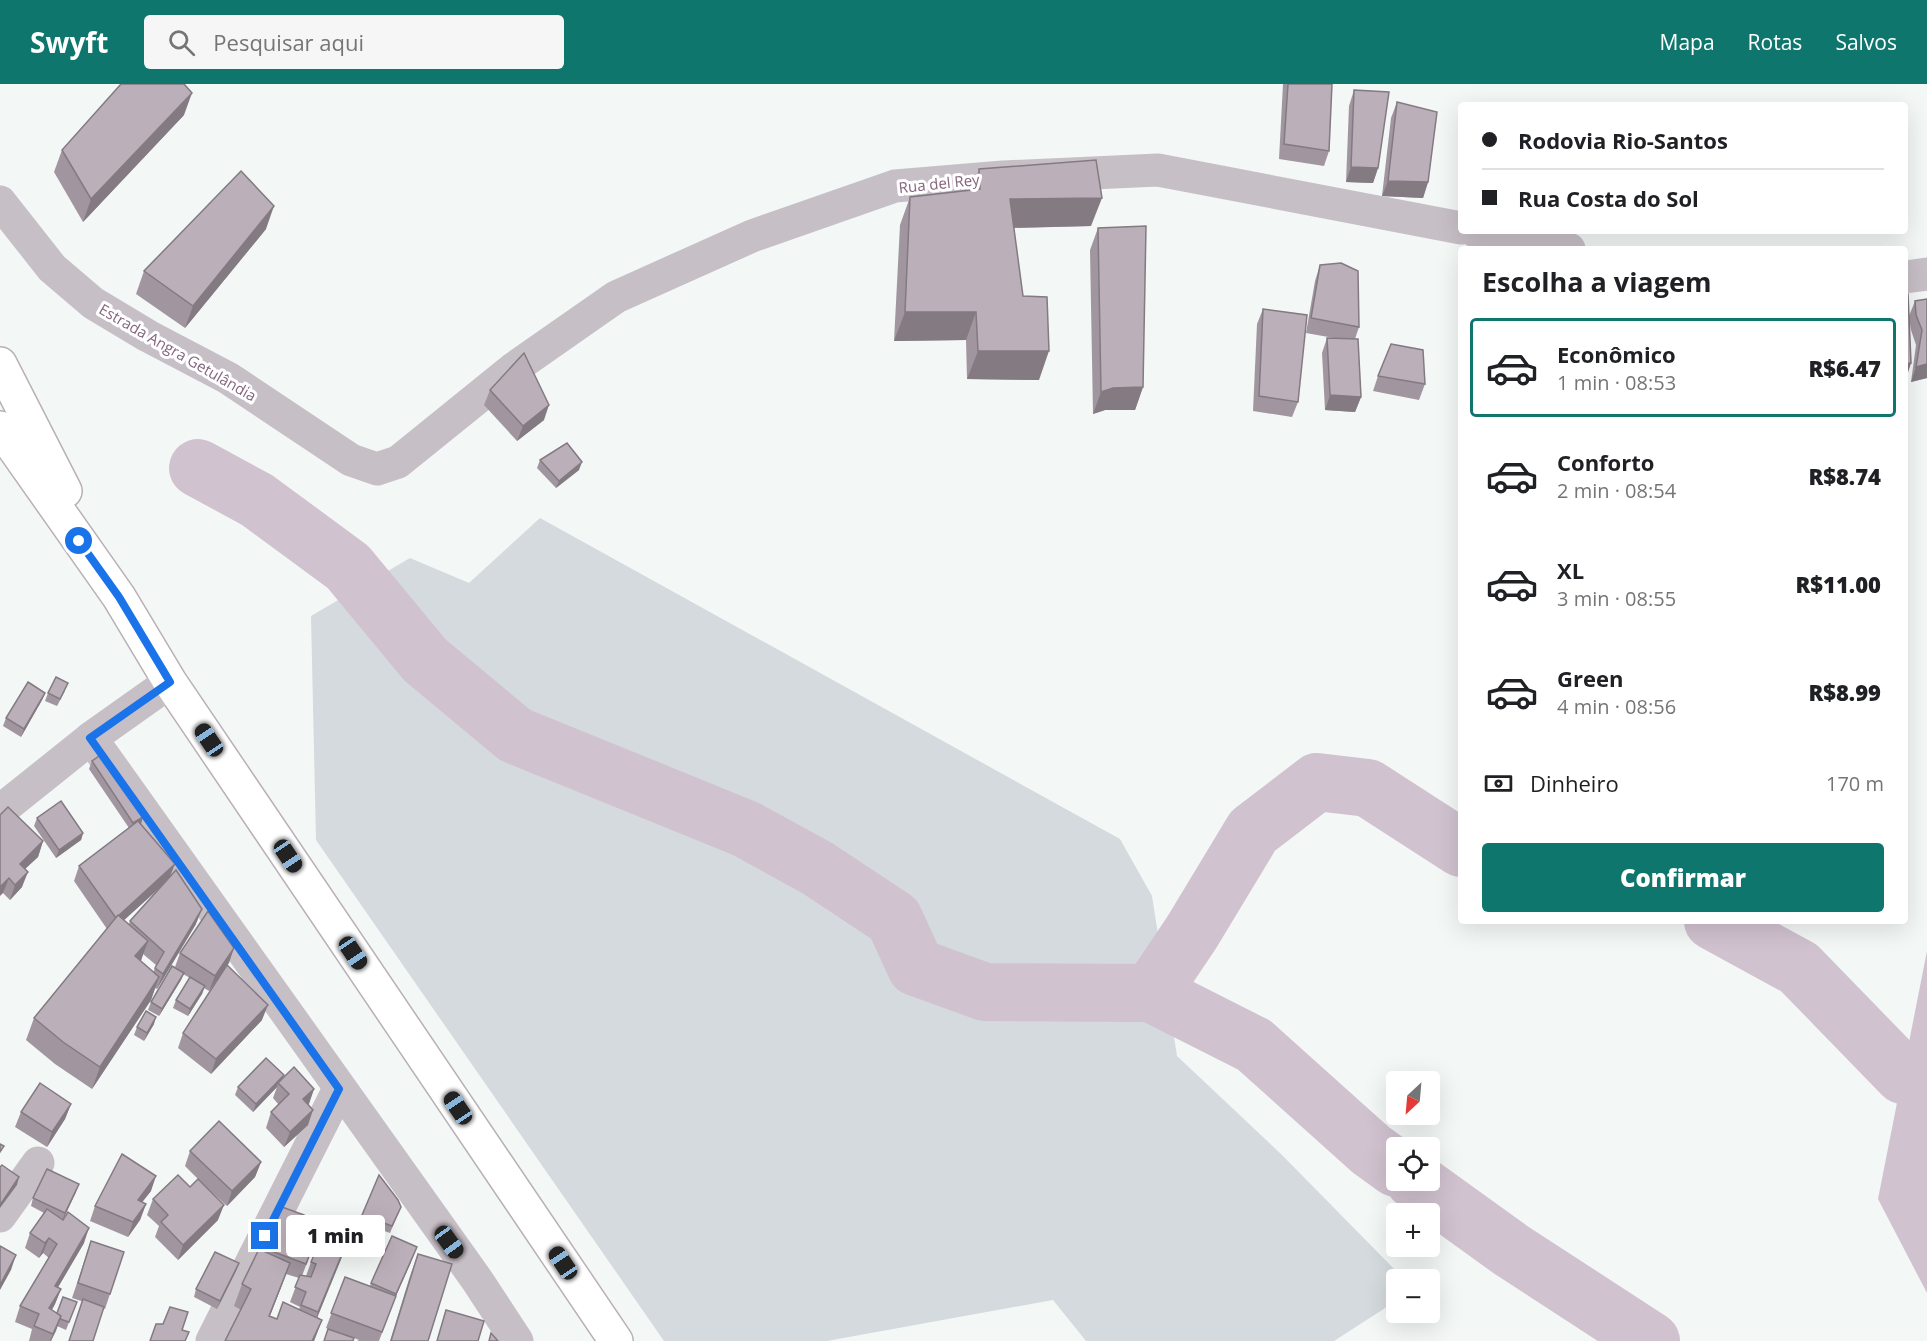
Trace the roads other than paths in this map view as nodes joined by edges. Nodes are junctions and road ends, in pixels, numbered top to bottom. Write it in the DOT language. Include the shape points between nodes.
graph roads {
  1 [pos="0,202"];
  2 [pos="1458,227"];
  3 [pos="1491,234"];
  4 [pos="1553,246"];
  5 [pos="1927,274"];
  6 [pos="1908,277"];
  7 [pos="0,364"];
  8 [pos="0,428"];
  9 [pos="440,429"];
  10 [pos="119,597"];
  11 [pos="170,682"];
  12 [pos="90,738"];
  13 [pos="0,811"];
  14 [pos="339,1089"];
  15 [pos="38,1163"];
  16 [pos="0,1216"];
  17 [pos="212,1341"];
  18 [pos="517,1341"];
  19 [pos="616,1341"];
  1 -- 9 [label="street, Estrada Angra Getulândia" via="52,268 93,303 228,378 351,460 377,469 398,462"];
  2 -- 9 [label="street, Rua del Rey" via="1158,170 896,186 752,236 616,297 513,369"];
  3 -- 4 [label="street"];
  5 -- 6 [label="street"];
  7 -- 10 [label="highway"];
  8 -- 10 [label="highway"];
  10 -- 11 [label="highway"];
  11 -- 12 [label="street"];
  11 -- 19 [label="highway"];
  12 -- 13 [label="street"];
  12 -- 14 [label="street"];
  14 -- 17 [label="street"];
  14 -- 18 [label="street"];
  15 -- 16 [label="street"];
}
